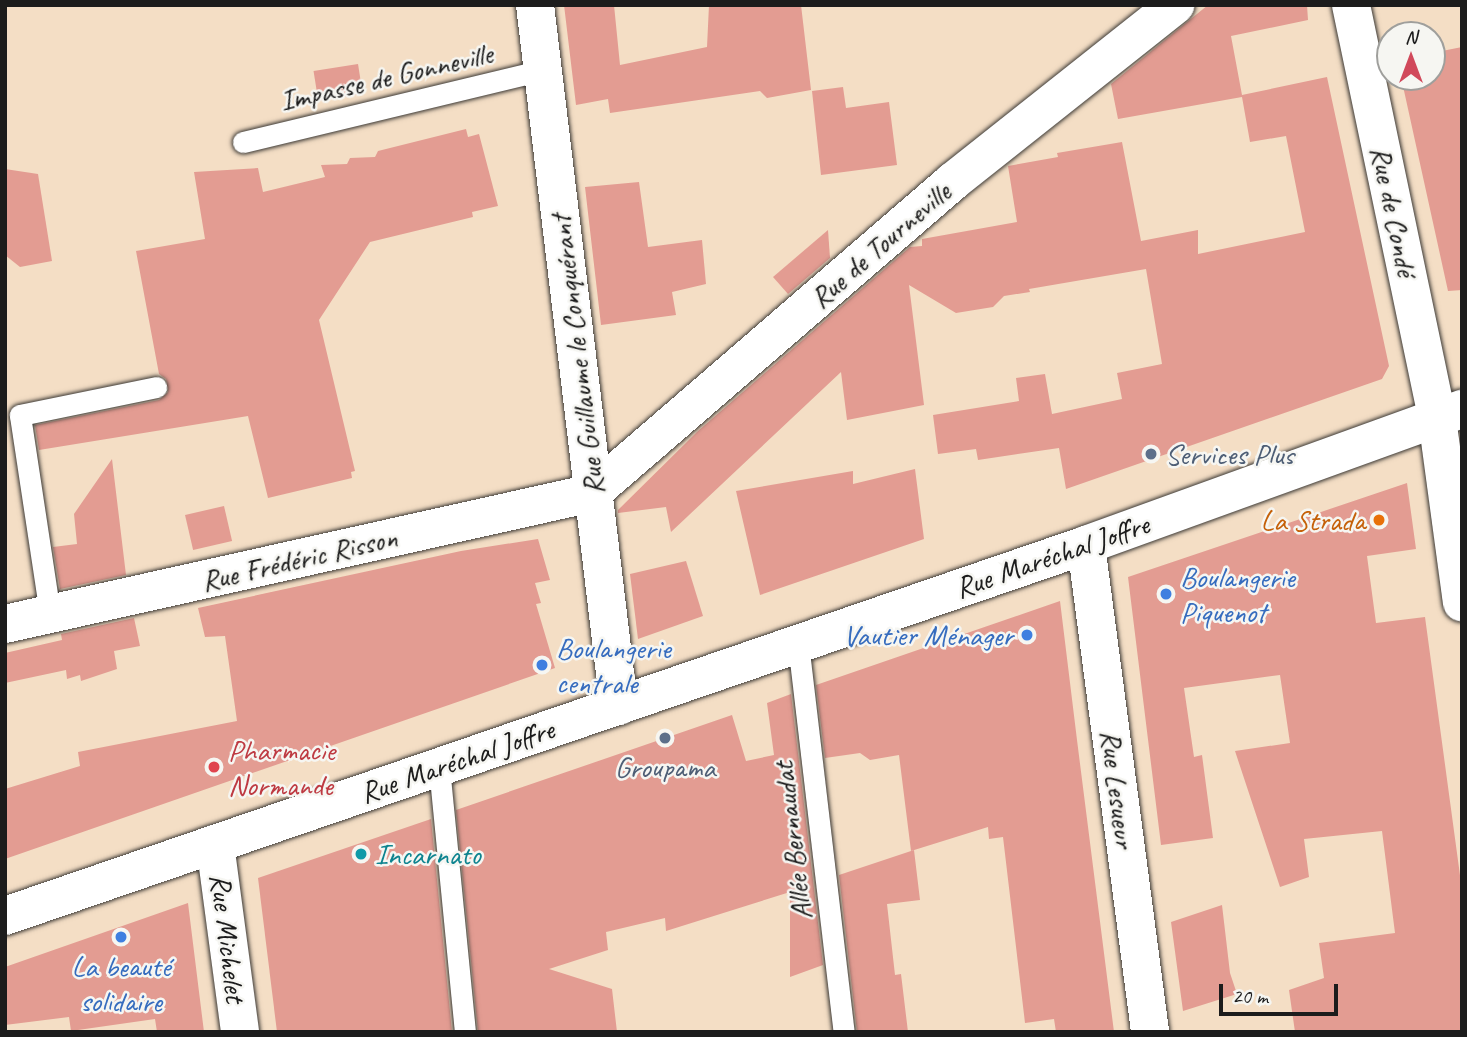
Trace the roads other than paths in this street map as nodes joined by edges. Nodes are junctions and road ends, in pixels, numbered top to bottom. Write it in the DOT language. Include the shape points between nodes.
graph roads {
  1 [pos="535,5"];
  2 [pos="1175,5"];
  3 [pos="1351,5"];
  4 [pos="543,70"];
  5 [pos="243,142"];
  6 [pos="156,387"];
  7 [pos="1449,413"];
  8 [pos="592,493"];
  9 [pos="1086,545"];
  10 [pos="1462,602"];
  11 [pos="50,614"];
  12 [pos="5,624"];
  13 [pos="798,643"];
  14 [pos="619,706"];
  15 [pos="439,768"];
  16 [pos="215,844"];
  17 [pos="5,916"];
  18 [pos="240,1032"];
  19 [pos="465,1032"];
  20 [pos="844,1032"];
  21 [pos="1150,1032"];
  1 -- 4 [label="street, Rue Guillaume le Conquérant"];
  2 -- 8 [label="street, Rue de Tourneville" via="952,182"];
  3 -- 7 [label="street, Rue de Condé"];
  4 -- 5 [label="lane, Impasse de Gonneville"];
  4 -- 8 [label="street, Rue Guillaume le Conquérant"];
  6 -- 11 [label="lane" via="20,415"];
  7 -- 9 [label="street, Rue Maréchal Joffre"];
  7 -- 10 [label="street, Rue de Condé"];
  8 -- 11 [label="street, Rue Frédéric Risson"];
  8 -- 14 [label="street, Rue Guillaume le Conquérant"];
  9 -- 13 [label="street, Rue Maréchal Joffre"];
  9 -- 21 [label="street, Rue Lesueur"];
  11 -- 12 [label="street, Rue Frédéric Risson"];
  13 -- 14 [label="street, Rue Maréchal Joffre"];
  13 -- 20 [label="lane, Allée Bernaudat"];
  14 -- 15 [label="street, Rue Maréchal Joffre"];
  15 -- 16 [label="street, Rue Maréchal Joffre"];
  15 -- 19 [label="lane"];
  16 -- 17 [label="street, Rue Maréchal Joffre"];
  16 -- 18 [label="street, Rue Michelet"];
}
